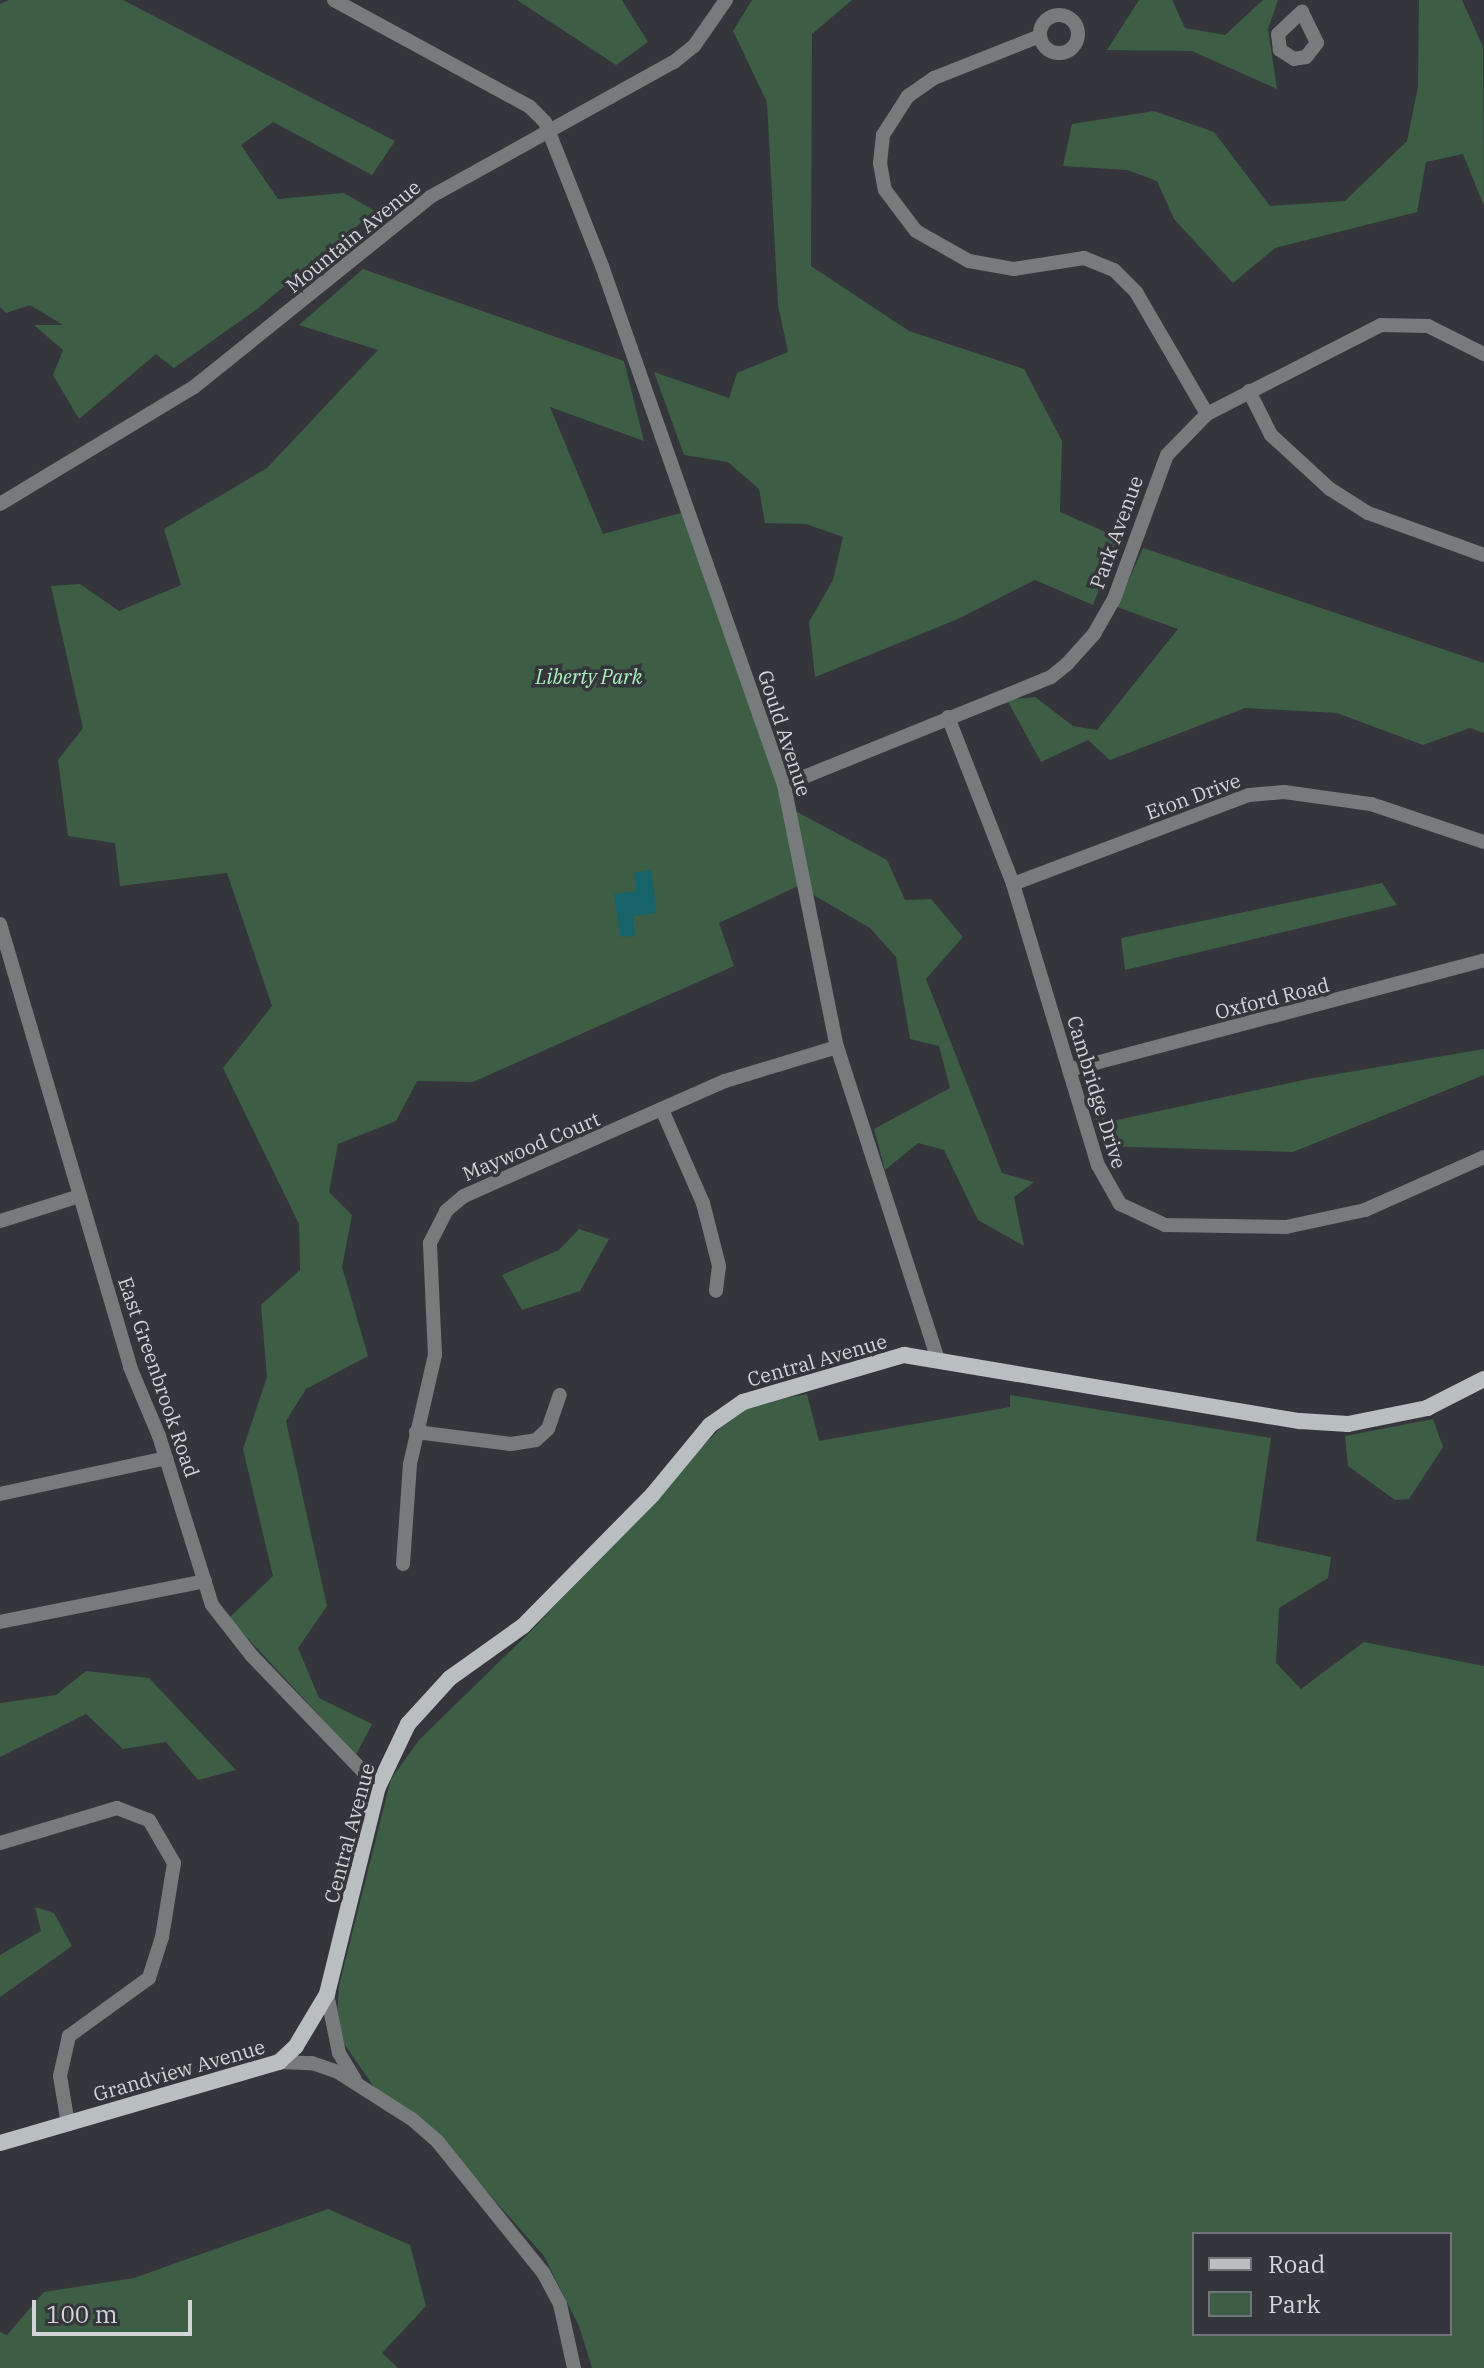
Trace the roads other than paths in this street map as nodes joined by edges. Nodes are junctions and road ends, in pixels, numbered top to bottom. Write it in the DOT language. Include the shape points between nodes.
graph roads {
  1 [pos="334,0"];
  2 [pos="726,0"];
  3 [pos="1040,36"];
  4 [pos="550,133"];
  5 [pos="1484,354"];
  6 [pos="1249,391"];
  7 [pos="1207,414"];
  8 [pos="0,504"];
  9 [pos="1484,555"];
  10 [pos="948,717"];
  11 [pos="784,785"];
  12 [pos="1484,842"];
  13 [pos="1013,884"];
  14 [pos="0,924"];
  15 [pos="2,942"];
  16 [pos="1484,960"];
  17 [pos="837,1047"];
  18 [pos="1069,1070"];
  19 [pos="663,1112"];
  20 [pos="1484,1157"];
  21 [pos="80,1196"];
  22 [pos="0,1221"];
  23 [pos="716,1291"];
  24 [pos="938,1359"];
  25 [pos="1484,1379"];
  26 [pos="560,1395"];
  27 [pos="416,1432"];
  28 [pos="166,1458"];
  29 [pos="0,1494"];
  30 [pos="403,1564"];
  31 [pos="205,1581"];
  32 [pos="0,1622"];
  33 [pos="378,1787"];
  34 [pos="0,1843"];
  35 [pos="341,1938"];
  36 [pos="327,1994"];
  37 [pos="279,2062"];
  38 [pos="358,2085"];
  39 [pos="68,2124"];
  40 [pos="0,2143"];
  41 [pos="574,2368"];
  1 -- 4 [label="street" via="530,107"];
  2 -- 4 [label="street, Mountain Avenue" via="694,46 674,62"];
  3 -- 7 [label="street" via="934,78 908,96 890,118 881,144 885,190 916,231 969,261 1014,269 1084,258 1114,270 1136,292"];
  4 -- 8 [label="street, Mountain Avenue" via="430,197 194,387"];
  4 -- 11 [label="street, Gould Avenue"];
  5 -- 6 [label="street, Park Avenue" via="1428,326 1381,325"];
  6 -- 7 [label="street, Park Avenue"];
  6 -- 9 [label="street" via="1271,435 1330,489 1368,513"];
  7 -- 10 [label="street, Park Avenue" via="1167,455 1114,599 1081,650 1051,677"];
  10 -- 11 [label="street, Park Avenue"];
  10 -- 13 [label="street, Cambridge Drive"];
  11 -- 17 [label="street, Gould Avenue"];
  12 -- 13 [label="street, Eton Drive" via="1328,795 1249,795"];
  13 -- 18 [label="street, Cambridge Drive"];
  14 -- 15 [label="street, East Greenbrook Road"];
  15 -- 21 [label="street, East Greenbrook Road"];
  16 -- 18 [label="street, Oxford Road"];
  17 -- 19 [label="street, Maywood Court" via="725,1081"];
  17 -- 24 [label="street, Gould Avenue"];
  18 -- 20 [label="street, Cambridge Drive" via="1105,1184 1134,1214 1157,1224 1230,1229 1325,1220 1365,1210"];
  19 -- 23 [label="street" via="703,1203 719,1266"];
  19 -- 27 [label="street, Maywood Court" via="464,1196 446,1211 430,1243 435,1355"];
  21 -- 22 [label="street"];
  21 -- 28 [label="street, East Greenbrook Road" via="130,1367"];
  24 -- 25 [label="main road, Central Avenue" via="1300,1421 1348,1424 1427,1408"];
  24 -- 33 [label="main road, Central Avenue" via="904,1355 883,1360 762,1395 718,1419 523,1626 428,1698 398,1740"];
  26 -- 27 [label="street" via="552,1422 536,1440 511,1444"];
  27 -- 30 [label="street, Maywood Court"];
  28 -- 29 [label="street"];
  28 -- 31 [label="street, East Greenbrook Road"];
  31 -- 32 [label="street"];
  31 -- 33 [label="street, East Greenbrook Road" via="227,1629"];
  33 -- 35 [label="main road, Central Avenue"];
  34 -- 39 [label="street" via="117,1808 149,1820 174,1863 149,1978 69,2036 60,2076"];
  35 -- 36 [label="main road, Grandview Avenue"];
  36 -- 37 [label="main road, Grandview Avenue" via="315,2022"];
  36 -- 38 [label="street" via="339,2053"];
  37 -- 38 [label="street" via="325,2067"];
  37 -- 39 [label="main road, Grandview Avenue"];
  38 -- 41 [label="street" via="438,2142 530,2253 560,2304"];
  39 -- 40 [label="main road, Grandview Avenue"];
}
